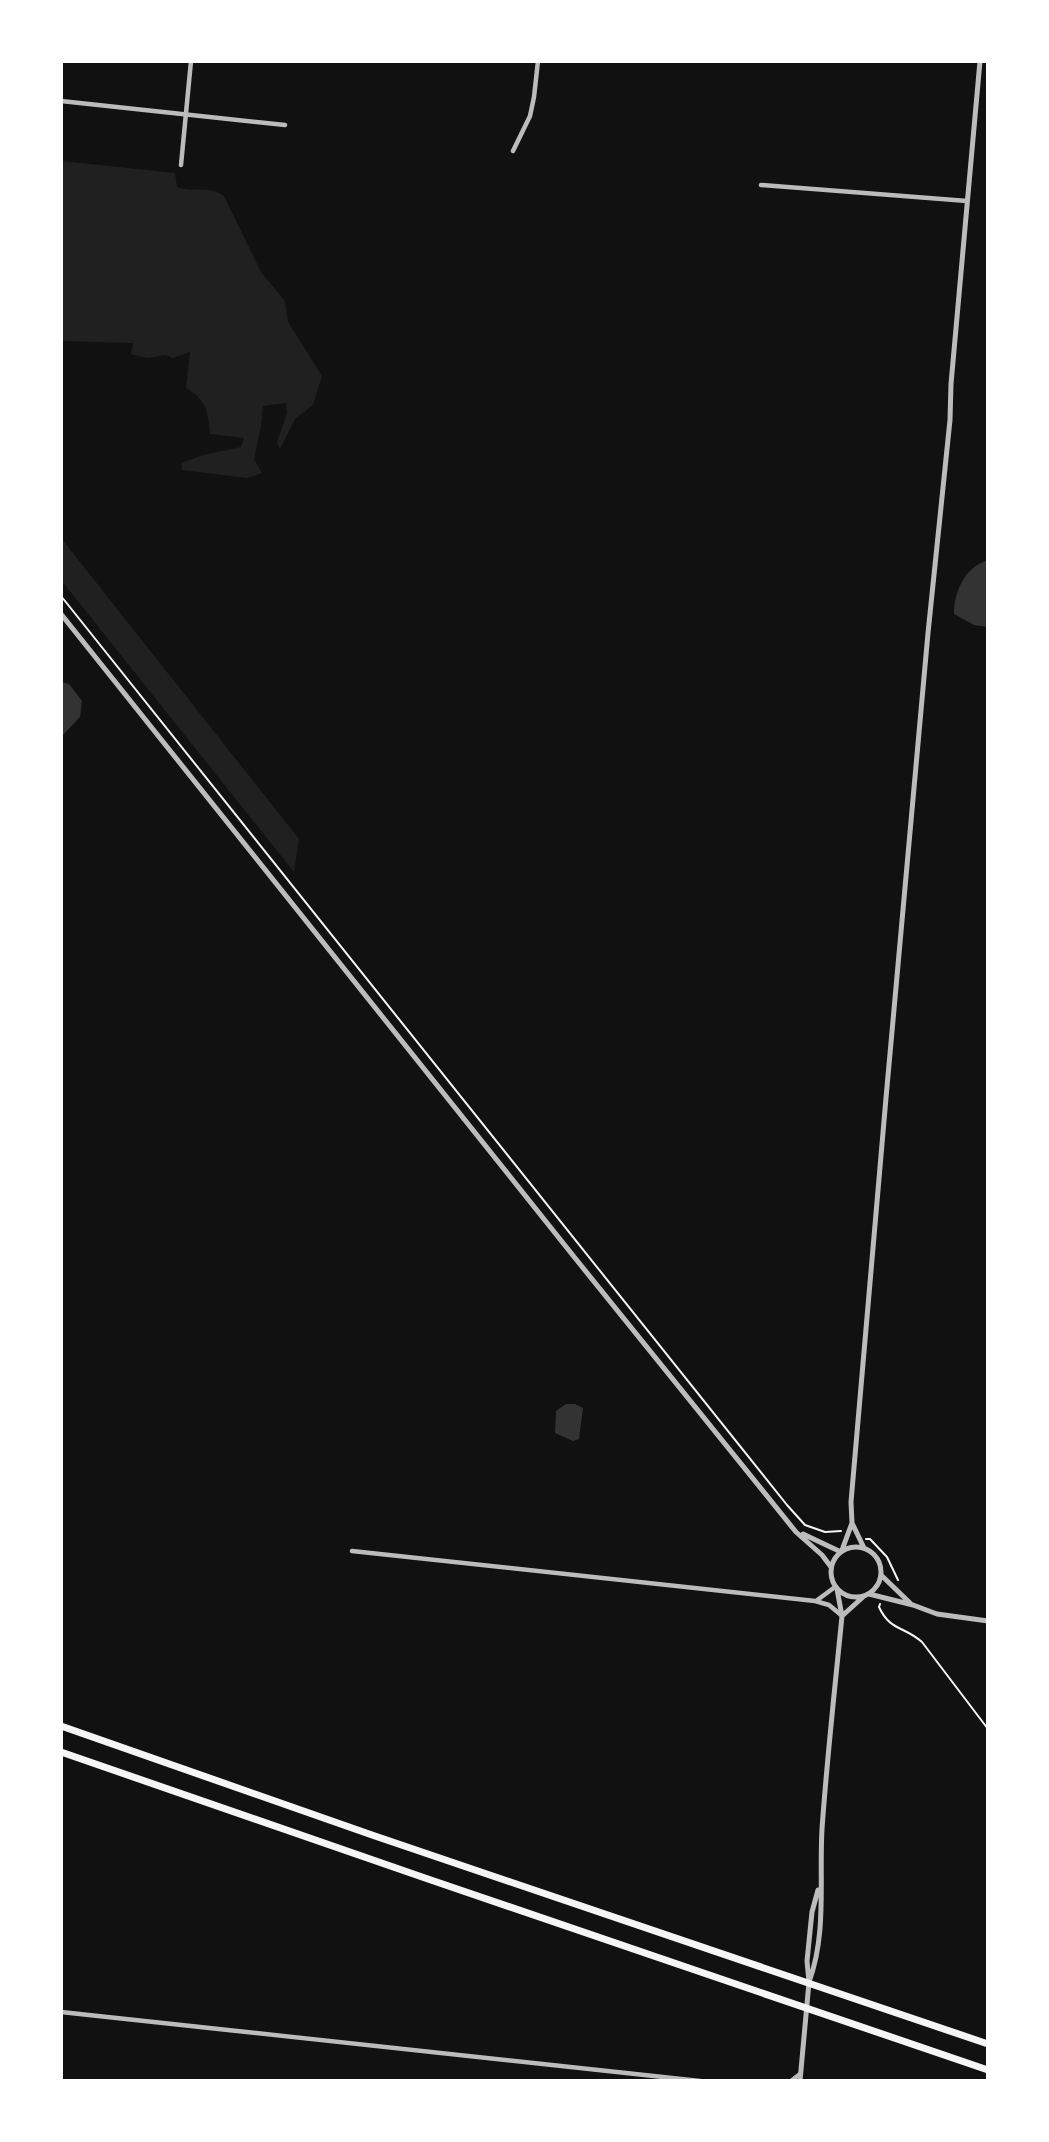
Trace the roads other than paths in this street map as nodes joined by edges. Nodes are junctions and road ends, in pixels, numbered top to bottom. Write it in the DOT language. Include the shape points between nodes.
graph roads {
  1 [pos="191,61"];
  2 [pos="538,61"];
  3 [pos="981,61"];
  4 [pos="61,101"];
  5 [pos="185,115"];
  6 [pos="285,125"];
  7 [pos="513,151"];
  8 [pos="181,165"];
  9 [pos="761,185"];
  10 [pos="967,201"];
  11 [pos="61,614"];
  12 [pos="852,1523"];
  13 [pos="796,1532"];
  14 [pos="864,1548"];
  15 [pos="352,1551"];
  16 [pos="841,1552"];
  17 [pos="831,1567"];
  18 [pos="881,1575"];
  19 [pos="836,1588"];
  20 [pos="866,1595"];
  21 [pos="815,1601"];
  22 [pos="912,1605"];
  23 [pos="842,1616"];
  24 [pos="988,1621"];
  25 [pos="61,1726"];
  26 [pos="61,1752"];
  27 [pos="820,1884"];
  28 [pos="809,1982"];
  29 [pos="806,2007"];
  30 [pos="61,2012"];
  31 [pos="988,2044"];
  32 [pos="988,2070"];
  33 [pos="801,2073"];
  34 [pos="699,2081"];
  35 [pos="791,2081"];
  36 [pos="800,2081"];
  1 -- 5 [label="street"];
  2 -- 7 [label="street" via="530,117"];
  3 -- 10 [label="street"];
  4 -- 5 [label="street"];
  5 -- 6 [label="street"];
  5 -- 8 [label="street"];
  9 -- 10 [label="street"];
  10 -- 12 [label="street"];
  11 -- 13 [label="street"];
  12 -- 14 [label="street"];
  12 -- 16 [label="street"];
  13 -- 16 [label="street"];
  13 -- 17 [label="street"];
  14 -- 16 [label="street"];
  14 -- 18 [label="street" via="877,1559"];
  15 -- 21 [label="street"];
  16 -- 17 [label="street"];
  17 -- 19 [label="street"];
  18 -- 20 [label="street"];
  18 -- 22 [label="street"];
  19 -- 20 [label="street" via="852,1597"];
  19 -- 21 [label="street"];
  19 -- 23 [label="street"];
  20 -- 22 [label="street"];
  20 -- 23 [label="street"];
  21 -- 23 [label="street"];
  22 -- 24 [label="street" via="937,1614"];
  23 -- 27 [label="street"];
  25 -- 28 [label="main road"];
  26 -- 29 [label="main road"];
  27 -- 28 [label="street" via="812,1912"];
  27 -- 28 [label="street" via="822,1913"];
  28 -- 29 [label="street"];
  28 -- 31 [label="main road"];
  29 -- 32 [label="main road"];
  29 -- 33 [label="street"];
  30 -- 34 [label="street"];
  33 -- 35 [label="street"];
  33 -- 36 [label="street"];
}
